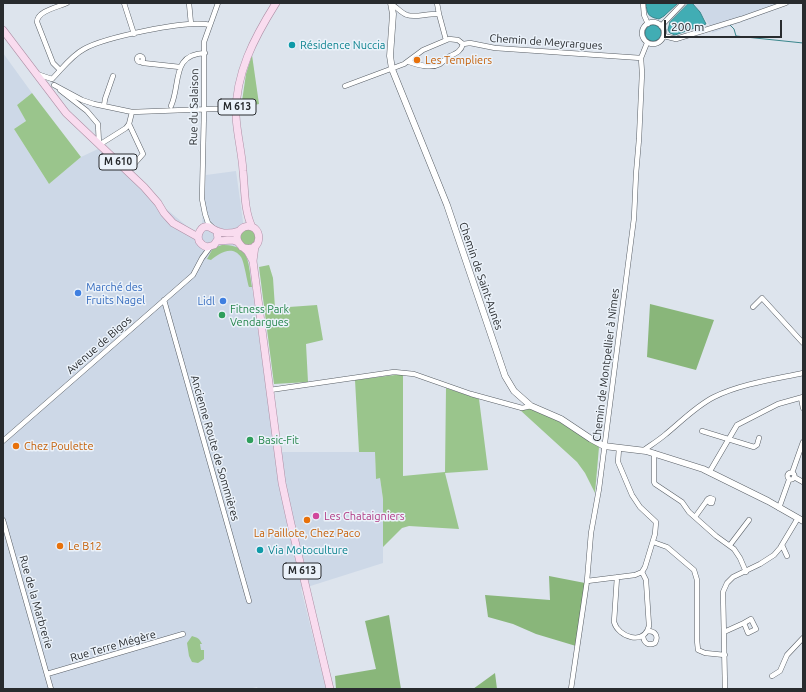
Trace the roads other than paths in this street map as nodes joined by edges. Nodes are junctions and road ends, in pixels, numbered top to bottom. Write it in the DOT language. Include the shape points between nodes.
graph roads {
  1 [pos="67,3"];
  2 [pos="124,3"];
  3 [pos="189,3"];
  4 [pos="218,3"];
  5 [pos="276,3"];
  6 [pos="391,3"];
  7 [pos="437,3"];
  8 [pos="643,3"];
  9 [pos="683,3"];
  10 [pos="786,3"];
  11 [pos="439,14"];
  12 [pos="191,24"];
  13 [pos="210,24"];
  14 [pos="648,24"];
  15 [pos="661,26"];
  16 [pos="3,30"];
  17 [pos="134,34"];
  18 [pos="664,36"];
  19 [pos="3,37"];
  20 [pos="446,40"];
  21 [pos="647,43"];
  22 [pos="463,44"];
  23 [pos="205,53"];
  24 [pos="641,58"];
  25 [pos="141,62"];
  26 [pos="409,62"];
  27 [pos="180,67"];
  28 [pos="392,69"];
  29 [pos="60,70"];
  30 [pos="38,76"];
  31 [pos="113,76"];
  32 [pos="48,83"];
  33 [pos="54,85"];
  34 [pos="345,86"];
  35 [pos="104,106"];
  36 [pos="171,106"];
  37 [pos="237,108"];
  38 [pos="204,110"];
  39 [pos="132,112"];
  40 [pos="129,124"];
  41 [pos="99,146"];
  42 [pos="128,171"];
  43 [pos="247,211"];
  44 [pos="204,214"];
  45 [pos="252,228"];
  46 [pos="214,229"];
  47 [pos="241,230"];
  48 [pos="200,232"];
  49 [pos="214,244"];
  50 [pos="240,244"];
  51 [pos="203,245"];
  52 [pos="255,246"];
  53 [pos="202,258"];
  54 [pos="252,261"];
  55 [pos="164,300"];
  56 [pos="753,307"];
  57 [pos="803,343"];
  58 [pos="803,373"];
  59 [pos="270,390"];
  60 [pos="802,398"];
  61 [pos="531,406"];
  62 [pos="803,408"];
  63 [pos="702,431"];
  64 [pos="759,438"];
  65 [pos="728,439"];
  66 [pos="3,441"];
  67 [pos="803,442"];
  68 [pos="604,446"];
  69 [pos="619,448"];
  70 [pos="644,450"];
  71 [pos="654,453"];
  72 [pos="710,471"];
  73 [pos="792,477"];
  74 [pos="803,482"];
  75 [pos="707,500"];
  76 [pos="779,508"];
  77 [pos="695,517"];
  78 [pos="3,520"];
  79 [pos="749,520"];
  80 [pos="800,520"];
  81 [pos="5,534"];
  82 [pos="653,542"];
  83 [pos="730,545"];
  84 [pos="782,545"];
  85 [pos="787,556"];
  86 [pos="642,572"];
  87 [pos="746,572"];
  88 [pos="617,577"];
  89 [pos="587,581"];
  90 [pos="249,601"];
  91 [pos="744,623"];
  92 [pos="648,631"];
  93 [pos="724,632"];
  94 [pos="183,634"];
  95 [pos="643,636"];
  96 [pos="803,638"];
  97 [pos="725,655"];
  98 [pos="47,674"];
  99 [pos="772,676"];
  100 [pos="51,689"];
  101 [pos="330,689"];
  102 [pos="571,689"];
  103 [pos="725,689"];
  1 -- 29 [label="street" via="37,18 53,63"];
  2 -- 17 [label="street"];
  3 -- 12 [label="street"];
  4 -- 13 [label="street, Rue du Salaison"];
  5 -- 37 [label="main road, M 613" via="244,64 239,80"];
  6 -- 11 [label="street" via="410,16"];
  6 -- 28 [label="street, Chemin de Saint-Aunès"];
  7 -- 11 [label="street"];
  8 -- 14 [label="street"];
  9 -- 15 [label="street"];
  10 -- 18 [label="street" via="676,39"];
  11 -- 20 [label="street"];
  12 -- 13 [label="street"];
  12 -- 17 [label="street" via="156,28"];
  13 -- 23 [label="street, Rue du Salaison" via="204,42"];
  14 -- 15 [label="street" via="655,23"];
  14 -- 21 [label="street" via="642,31"];
  15 -- 18 [label="street"];
  16 -- 30 [label="main road, M 610"];
  17 -- 29 [label="street" via="84,49"];
  18 -- 21 [label="street" via="658,43"];
  19 -- 30 [label="main road, M 610"];
  20 -- 22 [label="street, Chemin de Meyrargues" via="455,39"];
  20 -- 26 [label="street" via="423,50"];
  21 -- 24 [label="street, Chemin de Montpellier à Nîmes"];
  22 -- 24 [label="street, Chemin de Meyrargues"];
  22 -- 26 [label="street" via="458,52 433,66"];
  23 -- 27 [label="street" via="194,54"];
  23 -- 38 [label="street, Rue du Salaison"];
  24 -- 68 [label="street, Chemin de Montpellier à Nîmes" via="634,218"];
  25 -- 27 [label="street"];
  26 -- 28 [label="street"];
  27 -- 36 [label="street"];
  28 -- 34 [label="street"];
  28 -- 61 [label="street, Chemin de Saint-Aunès" via="447,205 505,376 514,391"];
  29 -- 32 [label="street"];
  30 -- 32 [label="main road, M 610"];
  31 -- 35 [label="street"];
  32 -- 33 [label="street"];
  32 -- 33 [label="street" via="54,82"];
  32 -- 41 [label="main road, M 610" via="66,113"];
  33 -- 35 [label="street" via="82,100"];
  33 -- 41 [label="street" via="87,111 98,124"];
  35 -- 39 [label="street"];
  37 -- 38 [label="street"];
  37 -- 43 [label="main road, M 613"];
  38 -- 39 [label="street"];
  38 -- 44 [label="street, Rue du Salaison"];
  39 -- 40 [label="street"];
  40 -- 41 [label="street"];
  40 -- 42 [label="street" via="143,154"];
  41 -- 42 [label="main road, M 610"];
  42 -- 48 [label="main road, M 610" via="173,223 189,232"];
  43 -- 45 [label="main road, M 613"];
  43 -- 47 [label="main road, M 613"];
  44 -- 46 [label="street, Rue du Salaison"];
  44 -- 48 [label="street, Rue du Salaison"];
  45 -- 47 [label="main road"];
  45 -- 52 [label="main road" via="256,229 259,236"];
  46 -- 47 [label="main road" via="234,233"];
  46 -- 48 [label="main road" via="205,227"];
  46 -- 49 [label="main road" via="218,236"];
  47 -- 50 [label="main road" via="238,234"];
  48 -- 51 [label="main road"];
  49 -- 50 [label="main road" via="233,240"];
  49 -- 51 [label="main road"];
  49 -- 53 [label="street, Avenue de Bigos"];
  50 -- 52 [label="main road" via="249,249"];
  50 -- 54 [label="main road, M 613"];
  51 -- 53 [label="street, Avenue de Bigos"];
  52 -- 54 [label="main road, M 613"];
  53 -- 55 [label="street, Avenue de Bigos" via="193,274"];
  54 -- 59 [label="main road, M 613"];
  55 -- 66 [label="street, Avenue de Bigos"];
  55 -- 90 [label="street, Ancienne Route de Sommières"];
  56 -- 57 [label="street" via="762,298"];
  58 -- 70 [label="street" via="714,397 696,408"];
  59 -- 61 [label="street" via="394,372 414,374 463,392 522,408"];
  59 -- 101 [label="main road, M 613" via="290,524"];
  60 -- 62 [label="street"];
  60 -- 65 [label="street" via="778,404 737,425"];
  61 -- 68 [label="street, Chemin de Saint-Aunès" via="561,419"];
  63 -- 65 [label="street"];
  64 -- 65 [label="street" via="754,447"];
  65 -- 72 [label="street"];
  67 -- 73 [label="street"];
  68 -- 69 [label="street"];
  68 -- 89 [label="street, Chemin de Montpellier à Nîmes" via="591,533"];
  69 -- 70 [label="street"];
  69 -- 82 [label="street" via="618,462 632,495 656,522"];
  70 -- 71 [label="street"];
  71 -- 72 [label="street"];
  71 -- 77 [label="street" via="654,482 682,502"];
  72 -- 76 [label="street"];
  73 -- 74 [label="street"];
  73 -- 76 [label="street"];
  75 -- 77 [label="street"];
  76 -- 80 [label="street"];
  77 -- 83 [label="street"];
  78 -- 81 [label="street, Rue de la Marbrerie"];
  79 -- 83 [label="street"];
  80 -- 84 [label="street"];
  81 -- 98 [label="street, Rue de la Marbrerie"];
  82 -- 86 [label="street"];
  82 -- 97 [label="street" via="667,547 696,574 698,650"];
  83 -- 87 [label="street"];
  84 -- 85 [label="street"];
  84 -- 87 [label="street" via="774,555"];
  86 -- 88 [label="street"];
  86 -- 92 [label="street" via="646,580"];
  87 -- 93 [label="street" via="733,577 723,592"];
  88 -- 89 [label="street"];
  88 -- 95 [label="street" via="615,626 620,632 634,637"];
  89 -- 102 [label="street, Chemin de Montpellier à Nîmes"];
  91 -- 93 [label="street"];
  92 -- 95 [label="street"];
  92 -- 95 [label="street" via="657,635 655,643 647,644"];
  93 -- 97 [label="street"];
  94 -- 98 [label="street, Rue Terre Mégère"];
  96 -- 99 [label="street" via="788,655 780,670"];
  97 -- 103 [label="street"];
  98 -- 100 [label="street, Rue de la Marbrerie"];
}
